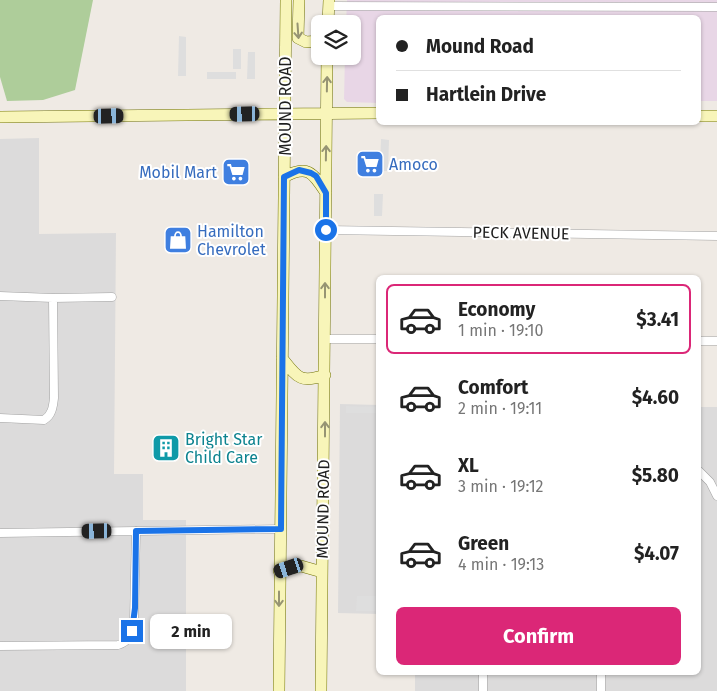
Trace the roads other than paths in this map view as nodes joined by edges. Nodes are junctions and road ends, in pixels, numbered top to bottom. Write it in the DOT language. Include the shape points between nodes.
graph roads {
  1 [pos="286,0"];
  2 [pos="299,0"];
  3 [pos="328,2"];
  4 [pos="717,7"];
  5 [pos="328,15"];
  6 [pos="311,42"];
  7 [pos="327,65"];
  8 [pos="327,112"];
  9 [pos="376,112"];
  10 [pos="285,113"];
  11 [pos="701,116"];
  12 [pos="717,116"];
  13 [pos="0,117"];
  14 [pos="284,177"];
  15 [pos="326,193"];
  16 [pos="326,230"];
  17 [pos="717,236"];
  18 [pos="0,296"];
  19 [pos="112,297"];
  20 [pos="53,298"];
  21 [pos="325,339"];
  22 [pos="376,339"];
  23 [pos="701,341"];
  24 [pos="717,341"];
  25 [pos="282,358"];
  26 [pos="325,375"];
  27 [pos="0,418"];
  28 [pos="701,473"];
  29 [pos="717,496"];
  30 [pos="281,529"];
  31 [pos="136,531"];
  32 [pos="0,533"];
  33 [pos="279,571"];
  34 [pos="322,572"];
  35 [pos="0,646"];
  36 [pos="483,675"];
  37 [pos="601,675"];
  38 [pos="279,691"];
  39 [pos="321,691"];
  40 [pos="483,691"];
  41 [pos="601,691"];
  1 -- 10 [label="main road, MOUND ROAD"];
  2 -- 6 [label="main road, one-way" via="298,38"];
  3 -- 4 [label="street"];
  3 -- 5 [label="main road"];
  8 -- 7 [label="main road, MOUND ROAD, one-way"];
  8 -- 9 [label="main road"];
  8 -- 10 [label="main road"];
  15 -- 8 [label="main road, MOUND ROAD, one-way"];
  10 -- 13 [label="main road"];
  10 -- 14 [label="main road, MOUND ROAD"];
  11 -- 12 [label="main road"];
  14 -- 15 [label="main road" via="299,170 311,173"];
  14 -- 25 [label="main road, MOUND ROAD"];
  15 -- 16 [label="main road, MOUND ROAD"];
  16 -- 17 [label="street, PECK AVENUE"];
  21 -- 16 [label="main road, MOUND ROAD, one-way"];
  18 -- 20 [label="street"];
  19 -- 20 [label="street"];
  20 -- 27 [label="street" via="54,398 51,412 44,420"];
  21 -- 22 [label="street"];
  21 -- 26 [label="main road, MOUND ROAD"];
  23 -- 24 [label="street"];
  25 -- 26 [label="main road" via="300,378 311,380"];
  25 -- 30 [label="main road, MOUND ROAD"];
  34 -- 26 [label="main road, MOUND ROAD, one-way"];
  28 -- 29 [label="street"];
  30 -- 31 [label="street"];
  30 -- 33 [label="main road, MOUND ROAD"];
  31 -- 32 [label="street"];
  31 -- 35 [label="street" via="134,622 127,641 118,644"];
  33 -- 34 [label="main road" via="301,566"];
  33 -- 38 [label="main road, MOUND ROAD, one-way"];
  34 -- 39 [label="main road, MOUND ROAD"];
  36 -- 40 [label="street"];
  37 -- 41 [label="street"];
}
